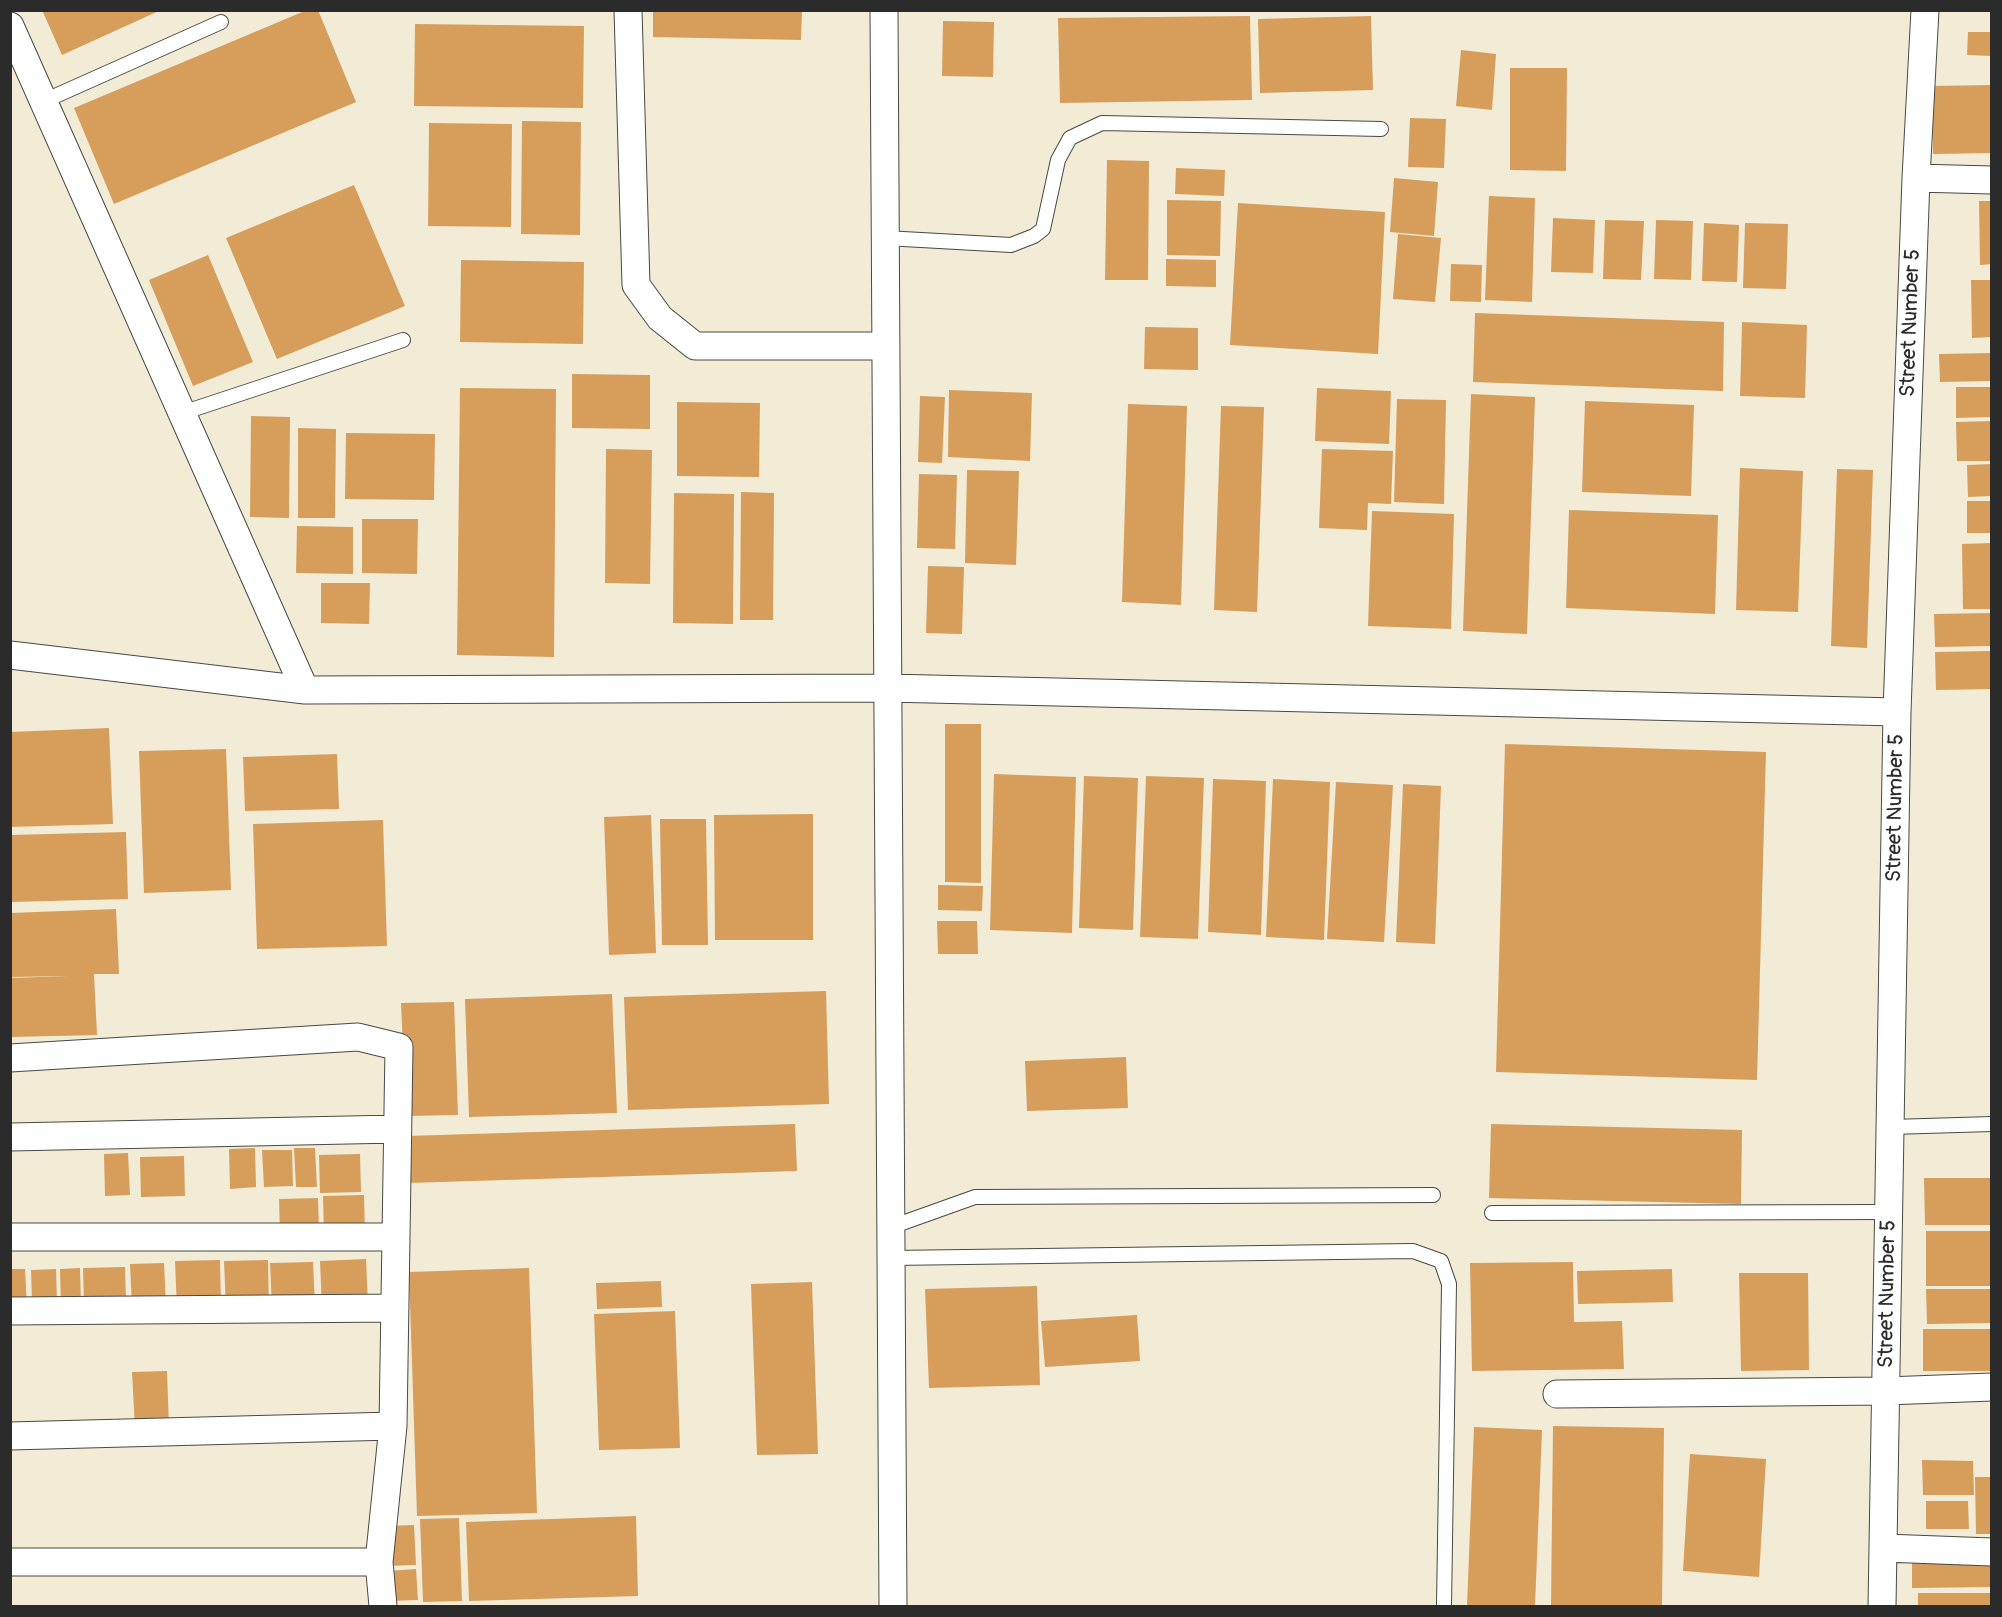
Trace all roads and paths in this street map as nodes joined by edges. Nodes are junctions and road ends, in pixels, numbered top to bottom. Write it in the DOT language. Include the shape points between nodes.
graph roads {
  1 [pos="628,10"];
  2 [pos="884,10"];
  3 [pos="1925,10"];
  4 [pos="221,22"];
  5 [pos="10,26"];
  6 [pos="44,101"];
  7 [pos="1381,129"];
  8 [pos="1916,178"];
  9 [pos="1992,180"];
  10 [pos="885,238"];
  11 [pos="403,340"];
  12 [pos="886,346"];
  13 [pos="182,413"];
  14 [pos="10,655"];
  15 [pos="888,688"];
  16 [pos="305,690"];
  17 [pos="1897,712"];
  18 [pos="10,1058"];
  19 [pos="1992,1124"];
  20 [pos="1891,1127"];
  21 [pos="397,1129"];
  22 [pos="10,1137"];
  23 [pos="1433,1195"];
  24 [pos="1889,1212"];
  25 [pos="1492,1213"];
  26 [pos="891,1227"];
  27 [pos="10,1237"];
  28 [pos="396,1237"];
  29 [pos="891,1258"];
  30 [pos="395,1308"];
  31 [pos="10,1311"];
  32 [pos="1992,1387"];
  33 [pos="1886,1391"];
  34 [pos="1557,1394"];
  35 [pos="393,1426"];
  36 [pos="10,1436"];
  37 [pos="1884,1548"];
  38 [pos="1992,1552"];
  39 [pos="10,1562"];
  40 [pos="379,1562"];
  41 [pos="382,1606"];
  42 [pos="893,1606"];
  43 [pos="1444,1606"];
  44 [pos="1882,1606"];
  1 -- 12 [label="street" via="636,285 660,318 695,346"];
  2 -- 10 [label="street"];
  3 -- 8 [label="street, Street Number 5"];
  4 -- 6 [label="lane"];
  5 -- 6 [label="street"];
  6 -- 13 [label="street"];
  7 -- 10 [label="lane" via="1102,123 1070,138 1058,160 1043,229 1034,236 1011,245"];
  8 -- 9 [label="street"];
  8 -- 17 [label="street, Street Number 5"];
  10 -- 12 [label="street"];
  11 -- 13 [label="lane"];
  12 -- 15 [label="street"];
  13 -- 16 [label="street"];
  14 -- 16 [label="street"];
  15 -- 16 [label="street"];
  15 -- 17 [label="street"];
  15 -- 26 [label="street"];
  17 -- 20 [label="street, Street Number 5"];
  18 -- 21 [label="street" via="358,1037 399,1047"];
  19 -- 20 [label="lane"];
  20 -- 24 [label="street, Street Number 5"];
  21 -- 22 [label="street"];
  21 -- 28 [label="street"];
  23 -- 26 [label="lane" via="975,1197"];
  24 -- 25 [label="lane"];
  24 -- 33 [label="street, Street Number 5"];
  26 -- 29 [label="street"];
  27 -- 28 [label="street"];
  28 -- 30 [label="street"];
  29 -- 42 [label="street"];
  29 -- 43 [label="lane" via="1413,1251 1441,1261 1449,1284"];
  30 -- 31 [label="street"];
  30 -- 35 [label="street"];
  32 -- 33 [label="street"];
  33 -- 34 [label="street"];
  33 -- 37 [label="street, Street Number 5"];
  35 -- 36 [label="street"];
  35 -- 40 [label="street"];
  37 -- 38 [label="street"];
  37 -- 44 [label="street, Street Number 5"];
  39 -- 40 [label="street"];
  40 -- 41 [label="street"];
}
